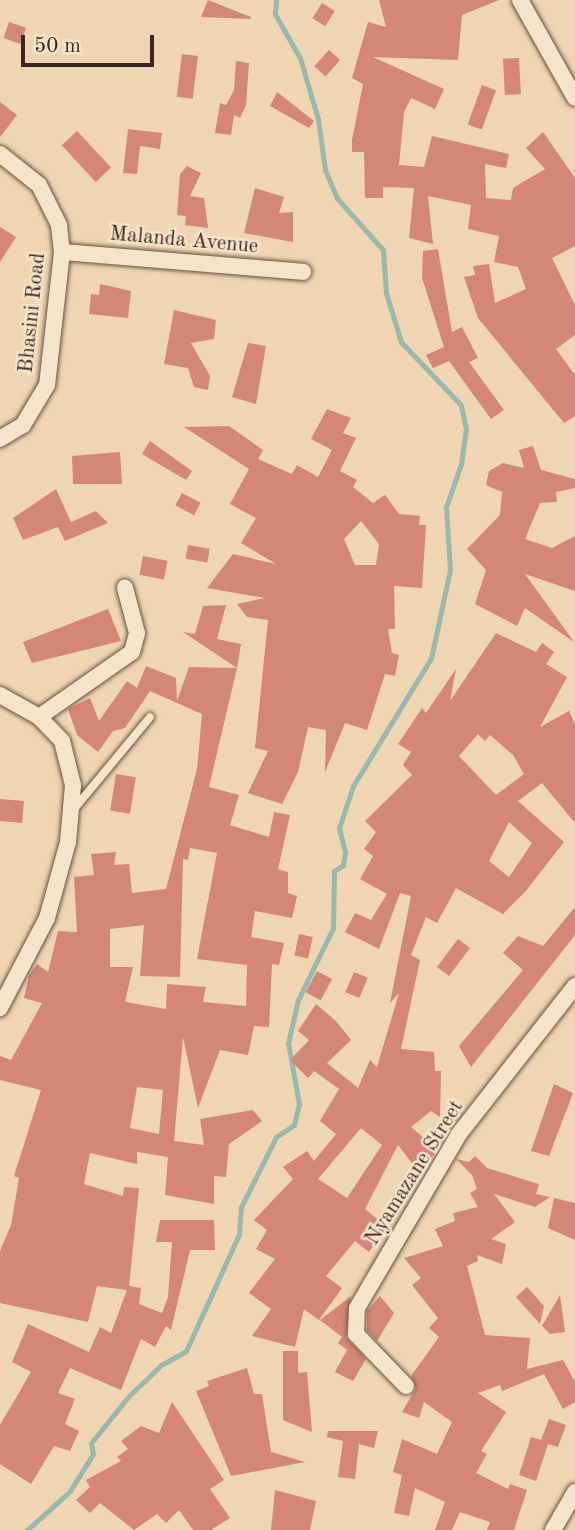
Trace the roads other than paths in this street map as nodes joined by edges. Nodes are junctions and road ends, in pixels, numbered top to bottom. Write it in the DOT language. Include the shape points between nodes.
graph roads {
  1 [pos="520,0"];
  2 [pos="575,98"];
  3 [pos="0,154"];
  4 [pos="62,252"];
  5 [pos="303,272"];
  6 [pos="0,439"];
  7 [pos="125,588"];
  8 [pos="0,695"];
  9 [pos="39,717"];
  10 [pos="150,717"];
  11 [pos="72,812"];
  12 [pos="575,986"];
  13 [pos="0,1008"];
  14 [pos="407,1386"];
  15 [pos="575,1492"];
  16 [pos="553,1530"];
  1 -- 2 [label="street"];
  3 -- 4 [label="street, Bhasini Road" via="39,185 59,225"];
  4 -- 5 [label="street, Malanda Avenue"];
  4 -- 6 [label="street, Bhasini Road" via="47,386 23,425"];
  7 -- 9 [label="street" via="137,634 132,652"];
  8 -- 9 [label="street"];
  9 -- 11 [label="street" via="68,752"];
  10 -- 11 [label="lane"];
  11 -- 13 [label="street" via="47,918"];
  12 -- 14 [label="street, Nyamazane Street" via="459,1134 368,1287 353,1326 373,1358"];
  15 -- 16 [label="street"];
}
